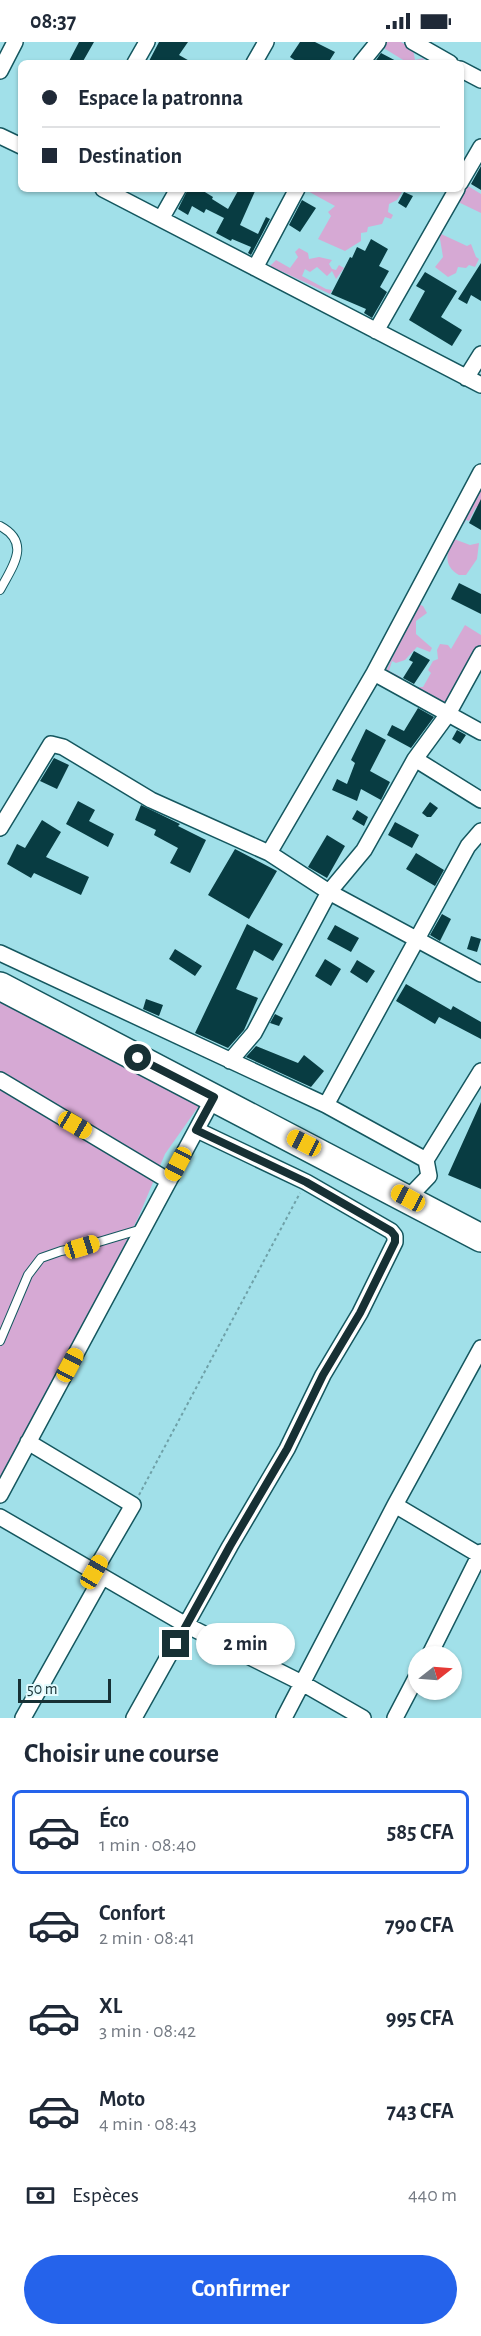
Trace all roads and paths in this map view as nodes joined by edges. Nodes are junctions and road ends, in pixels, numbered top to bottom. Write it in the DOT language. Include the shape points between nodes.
graph roads {
  1 [pos="15,42"];
  2 [pos="147,42"];
  3 [pos="266,42"];
  4 [pos="378,42"];
  5 [pos="413,42"];
  6 [pos="137,60"];
  7 [pos="256,60"];
  8 [pos="363,60"];
  9 [pos="445,60"];
  10 [pos="0,71"];
  11 [pos="464,71"];
  12 [pos="481,80"];
  13 [pos="0,136"];
  14 [pos="18,145"];
  15 [pos="481,147"];
  16 [pos="464,176"];
  17 [pos="109,192"];
  18 [pos="176,192"];
  19 [pos="295,192"];
  20 [pos="455,192"];
  21 [pos="160,219"];
  22 [pos="255,268"];
  23 [pos="376,331"];
  24 [pos="481,354"];
  25 [pos="466,378"];
  26 [pos="481,385"];
  27 [pos="481,472"];
  28 [pos="0,526"];
  29 [pos="4,573"];
  30 [pos="0,590"];
  31 [pos="481,654"];
  32 [pos="374,673"];
  33 [pos="448,714"];
  34 [pos="481,732"];
  35 [pos="415,759"];
  36 [pos="481,800"];
  37 [pos="0,828"];
  38 [pos="481,831"];
  39 [pos="269,853"];
  40 [pos="329,892"];
  41 [pos="417,941"];
  42 [pos="0,953"];
  43 [pos="481,974"];
  44 [pos="0,986"];
  45 [pos="230,1061"];
  46 [pos="481,1071"];
  47 [pos="0,1080"];
  48 [pos="214,1097"];
  49 [pos="326,1105"];
  50 [pos="196,1130"];
  51 [pos="426,1160"];
  52 [pos="169,1181"];
  53 [pos="306,1182"];
  54 [pos="408,1198"];
  55 [pos="144,1228"];
  56 [pos="481,1238"];
  57 [pos="0,1341"];
  58 [pos="481,1348"];
  59 [pos="28,1442"];
  60 [pos="0,1495"];
  61 [pos="133,1505"];
  62 [pos="395,1505"];
  63 [pos="0,1517"];
  64 [pos="480,1554"];
  65 [pos="98,1575"];
  66 [pos="186,1625"];
  67 [pos="434,1646"];
  68 [pos="302,1683"];
  69 [pos="408,1692"];
  70 [pos="23,1718"];
  71 [pos="134,1718"];
  72 [pos="284,1718"];
  73 [pos="363,1718"];
  74 [pos="394,1718"];
  1 -- 10 [label="street"];
  2 -- 6 [label="street"];
  3 -- 7 [label="street"];
  4 -- 8 [label="street"];
  5 -- 9 [label="street"];
  11 -- 12 [label="street"];
  13 -- 14 [label="street"];
  15 -- 16 [label="street"];
  17 -- 21 [label="street"];
  18 -- 21 [label="street"];
  19 -- 22 [label="street"];
  20 -- 23 [label="street"];
  21 -- 22 [label="street"];
  22 -- 23 [label="street"];
  23 -- 25 [label="street"];
  24 -- 25 [label="street"];
  25 -- 26 [label="street"];
  27 -- 32 [label="street"];
  28 -- 29 [label="lane" via="17,542 17,557"];
  29 -- 30 [label="lane"];
  31 -- 33 [label="street"];
  32 -- 33 [label="street"];
  32 -- 39 [label="street"];
  33 -- 34 [label="street"];
  33 -- 35 [label="street"];
  35 -- 36 [label="street"];
  35 -- 40 [label="street" via="364,850"];
  37 -- 39 [label="street" via="51,744 63,747 151,800"];
  38 -- 41 [label="street" via="468,846"];
  39 -- 40 [label="street"];
  40 -- 41 [label="street"];
  40 -- 45 [label="street" via="254,1033"];
  41 -- 43 [label="street"];
  41 -- 49 [label="street"];
  42 -- 45 [label="street"];
  44 -- 48 [label="highway"];
  45 -- 49 [label="street"];
  46 -- 51 [label="street"];
  47 -- 52 [label="street"];
  48 -- 50 [label="street"];
  48 -- 54 [label="highway"];
  49 -- 51 [label="street"];
  50 -- 52 [label="street"];
  50 -- 53 [label="street"];
  51 -- 54 [label="street" via="429,1176"];
  52 -- 55 [label="street"];
  53 -- 61 [label="path"];
  53 -- 66 [label="street" via="391,1231 395,1242 287,1449"];
  54 -- 56 [label="highway"];
  55 -- 57 [label="lane" via="41,1258 28,1275"];
  55 -- 59 [label="street"];
  58 -- 62 [label="street"];
  59 -- 60 [label="street"];
  59 -- 61 [label="street"];
  61 -- 65 [label="street"];
  62 -- 64 [label="street"];
  62 -- 68 [label="street"];
  63 -- 65 [label="street"];
  64 -- 67 [label="street"];
  65 -- 66 [label="street"];
  65 -- 70 [label="street"];
  66 -- 68 [label="street"];
  66 -- 71 [label="street"];
  68 -- 72 [label="street"];
  68 -- 73 [label="street"];
  69 -- 74 [label="street"];
}
